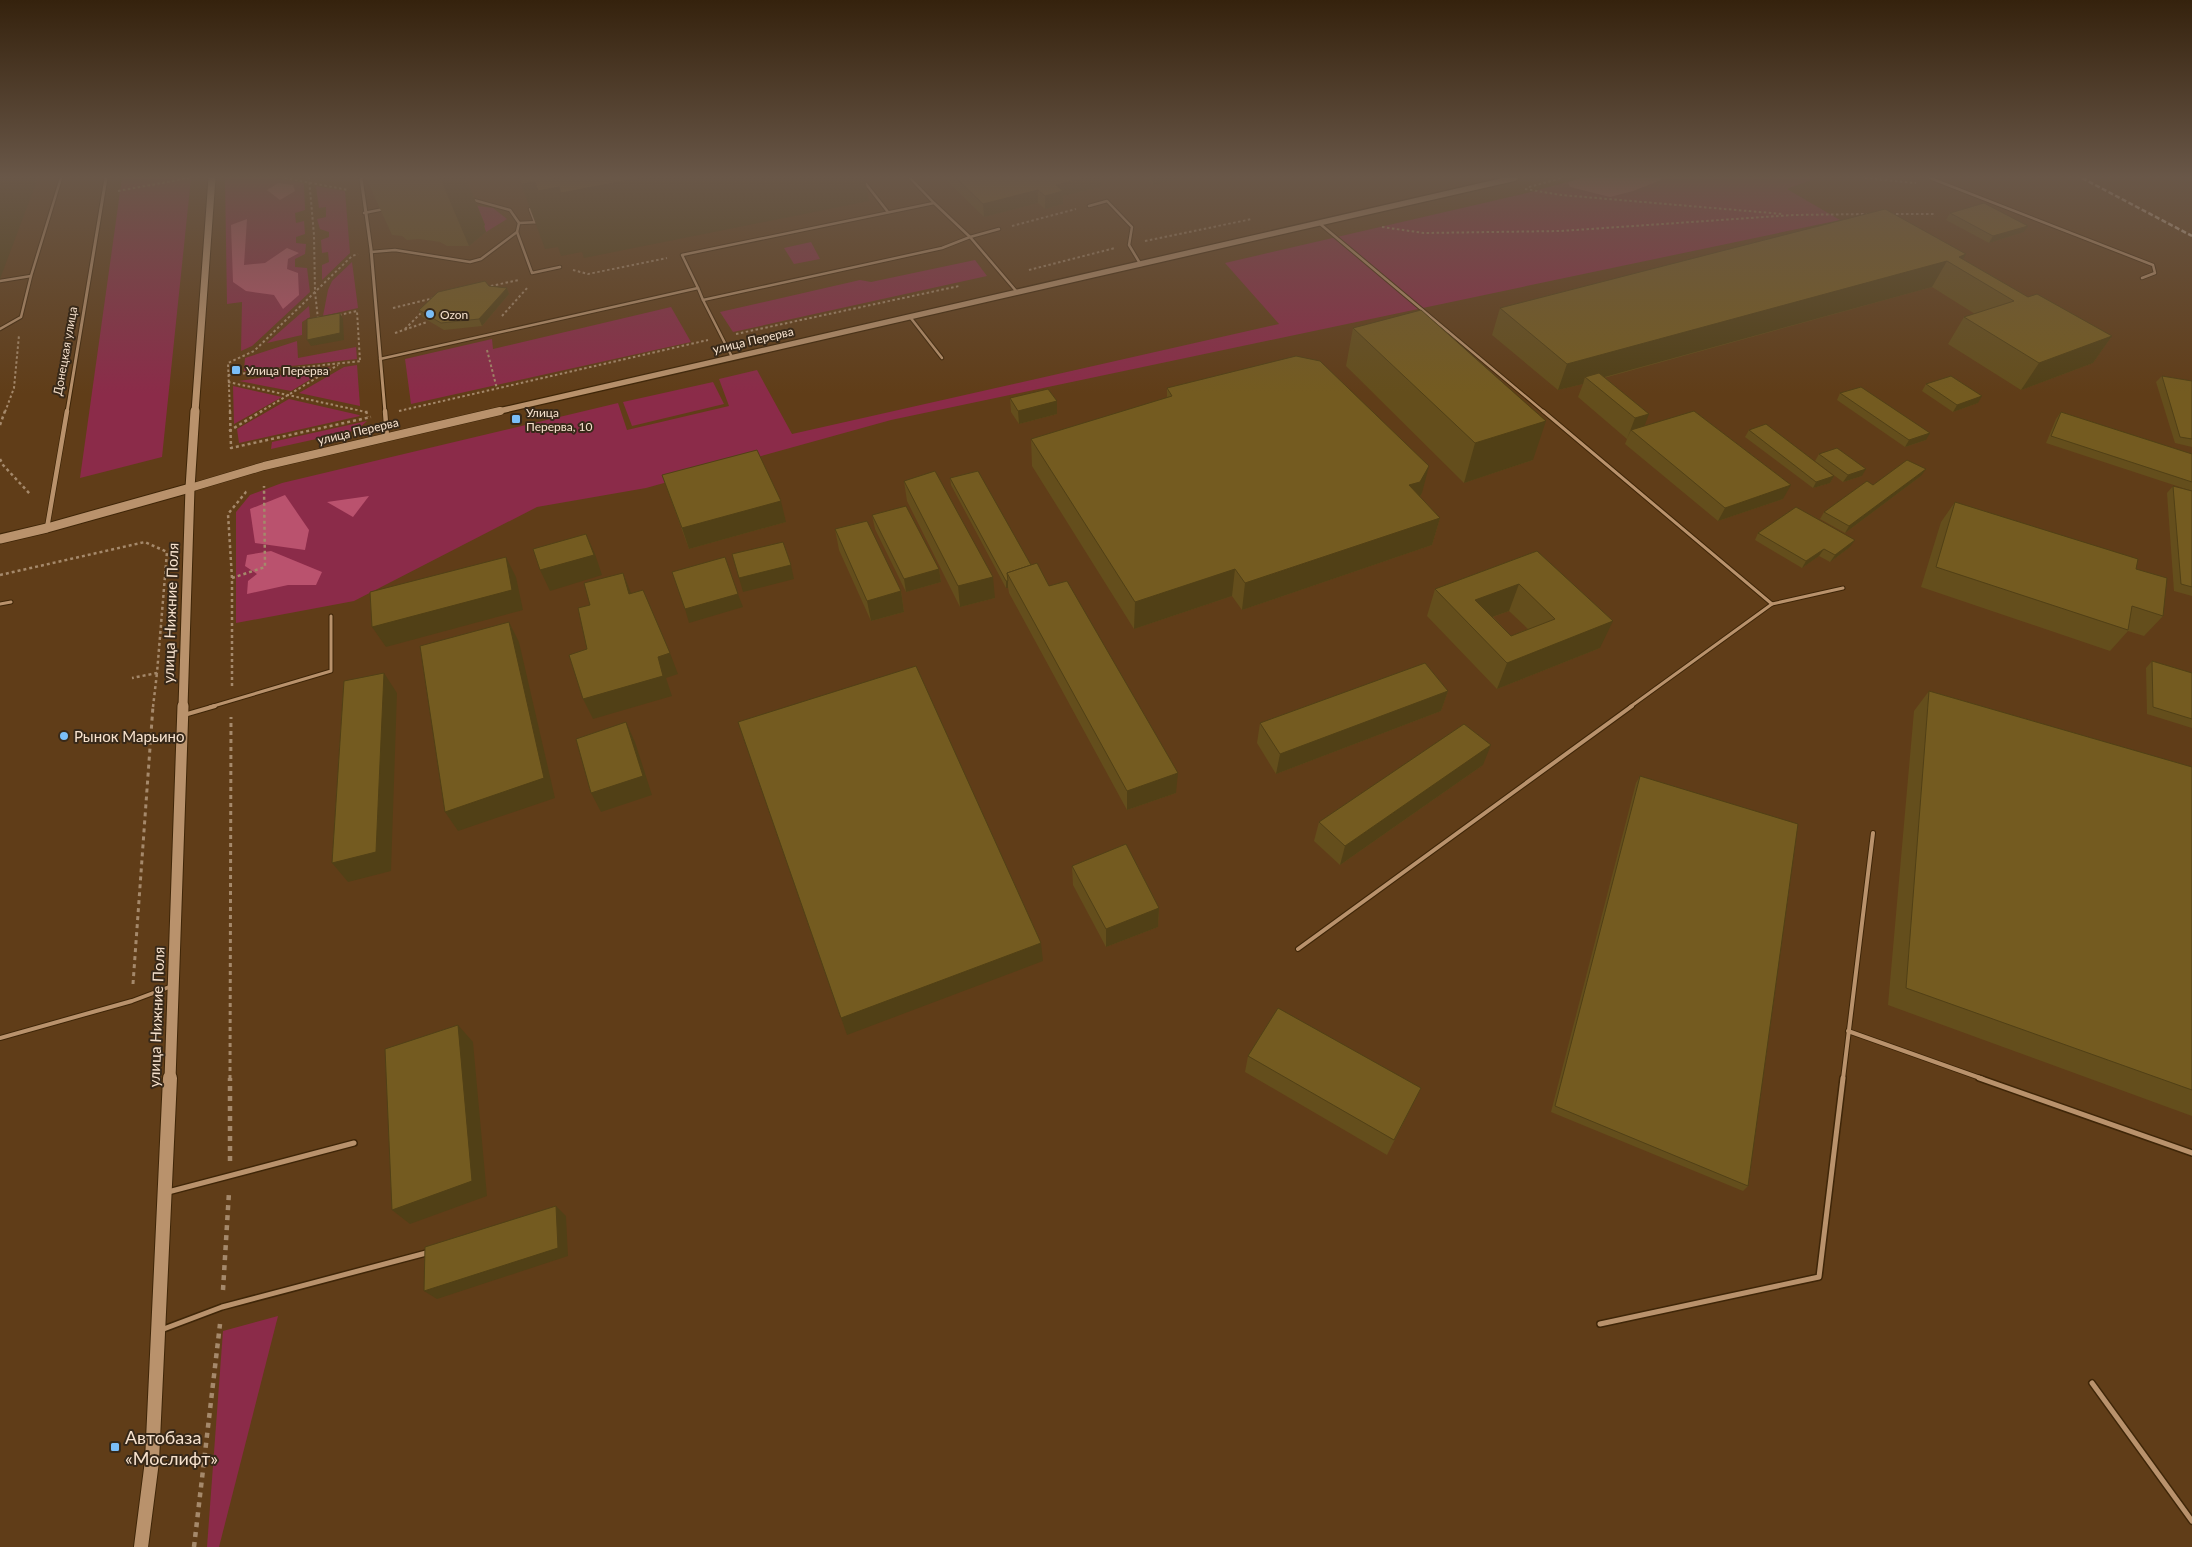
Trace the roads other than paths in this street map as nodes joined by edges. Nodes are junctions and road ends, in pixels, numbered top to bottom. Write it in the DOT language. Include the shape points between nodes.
graph roads {
  1 [pos="39,250"];
  2 [pos="94,250"];
  3 [pos="207,250"];
  4 [pos="371,250"];
  5 [pos="396,250"];
  6 [pos="495,250"];
  7 [pos="524,250"];
  8 [pos="705,250"];
  9 [pos="932,250"];
  10 [pos="981,250"];
  11 [pos="1132,250"];
  12 [pos="1204,250"];
  13 [pos="1351,250"];
  14 [pos="2115,250"];
  15 [pos="1141,265"];
  16 [pos="560,267"];
  17 [pos="31,276"];
  18 [pos="2142,278"];
  19 [pos="0,281"];
  20 [pos="698,288"];
  21 [pos="1017,292"];
  22 [pos="703,300"];
  23 [pos="910,316"];
  24 [pos="0,328"];
  25 [pos="732,357"];
  26 [pos="942,358"];
  27 [pos="380,359"];
  28 [pos="387,437"];
  29 [pos="190,488"];
  30 [pos="47,528"];
  31 [pos="0,539"];
  32 [pos="1842,588"];
  33 [pos="11,602"];
  34 [pos="0,604"];
  35 [pos="1772,604"];
  36 [pos="332,616"];
  37 [pos="182,715"];
  38 [pos="1873,833"];
  39 [pos="1298,949"];
  40 [pos="174,985"];
  41 [pos="1848,1032"];
  42 [pos="0,1038"];
  43 [pos="354,1143"];
  44 [pos="2192,1154"];
  45 [pos="166,1193"];
  46 [pos="433,1251"];
  47 [pos="1600,1324"];
  48 [pos="158,1331"];
  49 [pos="2092,1383"];
  50 [pos="2192,1521"];
  51 [pos="141,1547"];
  1 -- 17 [label="lane"];
  2 -- 30 [label="street, Донецкая улица"];
  3 -- 29 [label="main road"];
  4 -- 27 [label="street"];
  5 -- 6 [label="lane" via="470,262 482,261"];
  7 -- 16 [label="lane" via="532,273"];
  8 -- 20 [label="lane" via="682,255"];
  9 -- 22 [label="lane"];
  10 -- 21 [label="lane"];
  11 -- 15 [label="lane"];
  12 -- 15 [label="street, улица Перерва"];
  13 -- 35 [label="lane"];
  14 -- 18 [label="lane" via="2153,265 2154,273"];
  15 -- 21 [label="street, улица Перерва"];
  17 -- 19 [label="lane"];
  17 -- 24 [label="lane" via="21,317"];
  20 -- 22 [label="lane"];
  20 -- 27 [label="lane"];
  21 -- 23 [label="street, улица Перерва"];
  22 -- 25 [label="lane"];
  23 -- 25 [label="street, улица Перерва"];
  23 -- 26 [label="lane"];
  25 -- 28 [label="street, улица Перерва"];
  27 -- 28 [label="street"];
  28 -- 29 [label="street, улица Перерва" via="264,466"];
  29 -- 30 [label="main road, улица Перерва"];
  29 -- 37 [label="main road, улица Нижние Поля"];
  30 -- 31 [label="main road, улица Перерва"];
  32 -- 35 [label="lane"];
  33 -- 34 [label="lane"];
  35 -- 39 [label="lane"];
  36 -- 37 [label="lane" via="331,671"];
  37 -- 40 [label="main road, улица Нижние Поля"];
  38 -- 41 [label="lane"];
  40 -- 42 [label="lane" via="132,1001"];
  40 -- 45 [label="main road, улица Нижние Поля"];
  41 -- 44 [label="lane"];
  41 -- 47 [label="lane" via="1819,1277"];
  43 -- 45 [label="lane"];
  45 -- 48 [label="main road, улица Нижние Поля"];
  46 -- 48 [label="lane" via="222,1307"];
  48 -- 51 [label="main road, улица Нижние Поля" via="152,1461"];
  49 -- 50 [label="lane"];
}
